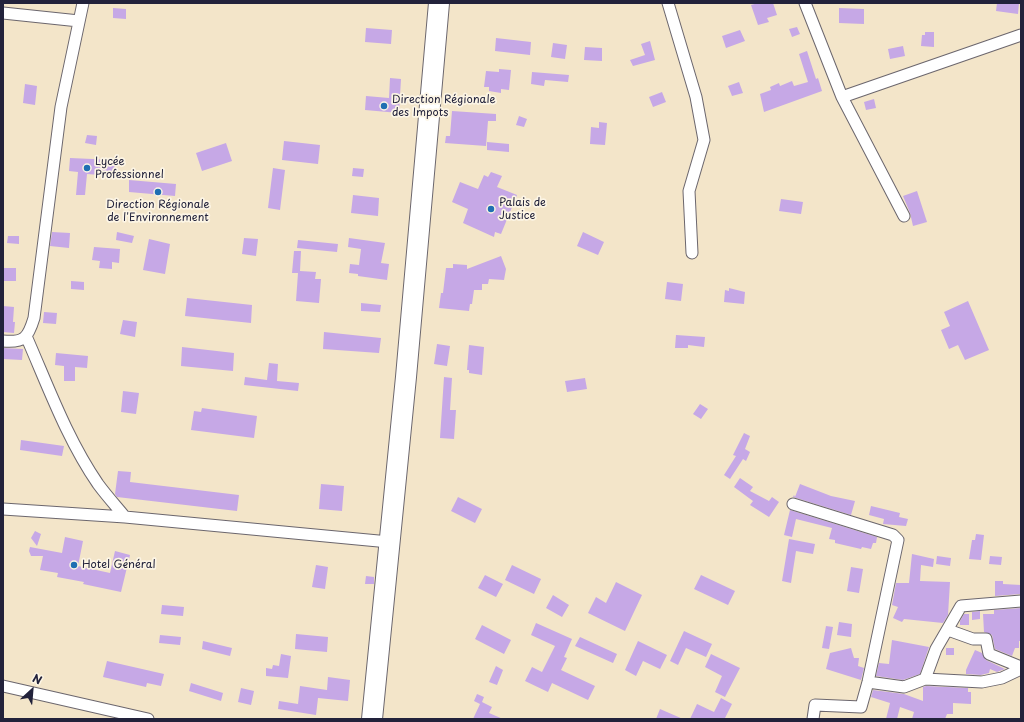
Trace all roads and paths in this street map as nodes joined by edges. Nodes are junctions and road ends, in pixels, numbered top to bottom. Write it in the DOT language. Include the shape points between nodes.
graph roads {
  1 [pos="83,3"];
  2 [pos="439,3"];
  3 [pos="451,3"];
  4 [pos="668,3"];
  5 [pos="805,3"];
  6 [pos="3,13"];
  7 [pos="80,22"];
  8 [pos="1021,35"];
  9 [pos="842,97"];
  10 [pos="429,173"];
  11 [pos="904,216"];
  12 [pos="692,253"];
  13 [pos="26,336"];
  14 [pos="3,341"];
  15 [pos="411,377"];
  16 [pos="793,504"];
  17 [pos="3,508"];
  18 [pos="125,517"];
  19 [pos="389,542"];
  20 [pos="1021,601"];
  21 [pos="948,630"];
  22 [pos="1021,668"];
  23 [pos="925,679"];
  24 [pos="868,682"];
  25 [pos="3,686"];
  26 [pos="148,719"];
  27 [pos="372,719"];
  28 [pos="384,719"];
  29 [pos="813,719"];
  1 -- 7 [label="street"];
  2 -- 10 [label="highway"];
  3 -- 10 [label="highway"];
  4 -- 12 [label="street" via="696,97 704,140 689,191"];
  5 -- 9 [label="street"];
  6 -- 7 [label="street"];
  7 -- 13 [label="street" via="61,107 34,318"];
  8 -- 9 [label="street"];
  9 -- 11 [label="street"];
  10 -- 15 [label="highway"];
  13 -- 14 [label="street" via="17,342"];
  13 -- 18 [label="street" via="85,463 98,484"];
  15 -- 19 [label="highway"];
  15 -- 28 [label="highway"];
  16 -- 24 [label="street" via="892,535 898,540"];
  17 -- 18 [label="street"];
  18 -- 19 [label="street"];
  19 -- 27 [label="highway"];
  20 -- 21 [label="street" via="962,606"];
  21 -- 22 [label="street" via="973,639 986,639 989,654"];
  21 -- 23 [label="street" via="936,648"];
  22 -- 23 [label="street" via="1002,678 982,682"];
  23 -- 24 [label="street" via="904,687"];
  24 -- 29 [label="street" via="861,707 816,705"];
  25 -- 26 [label="street"];
}
